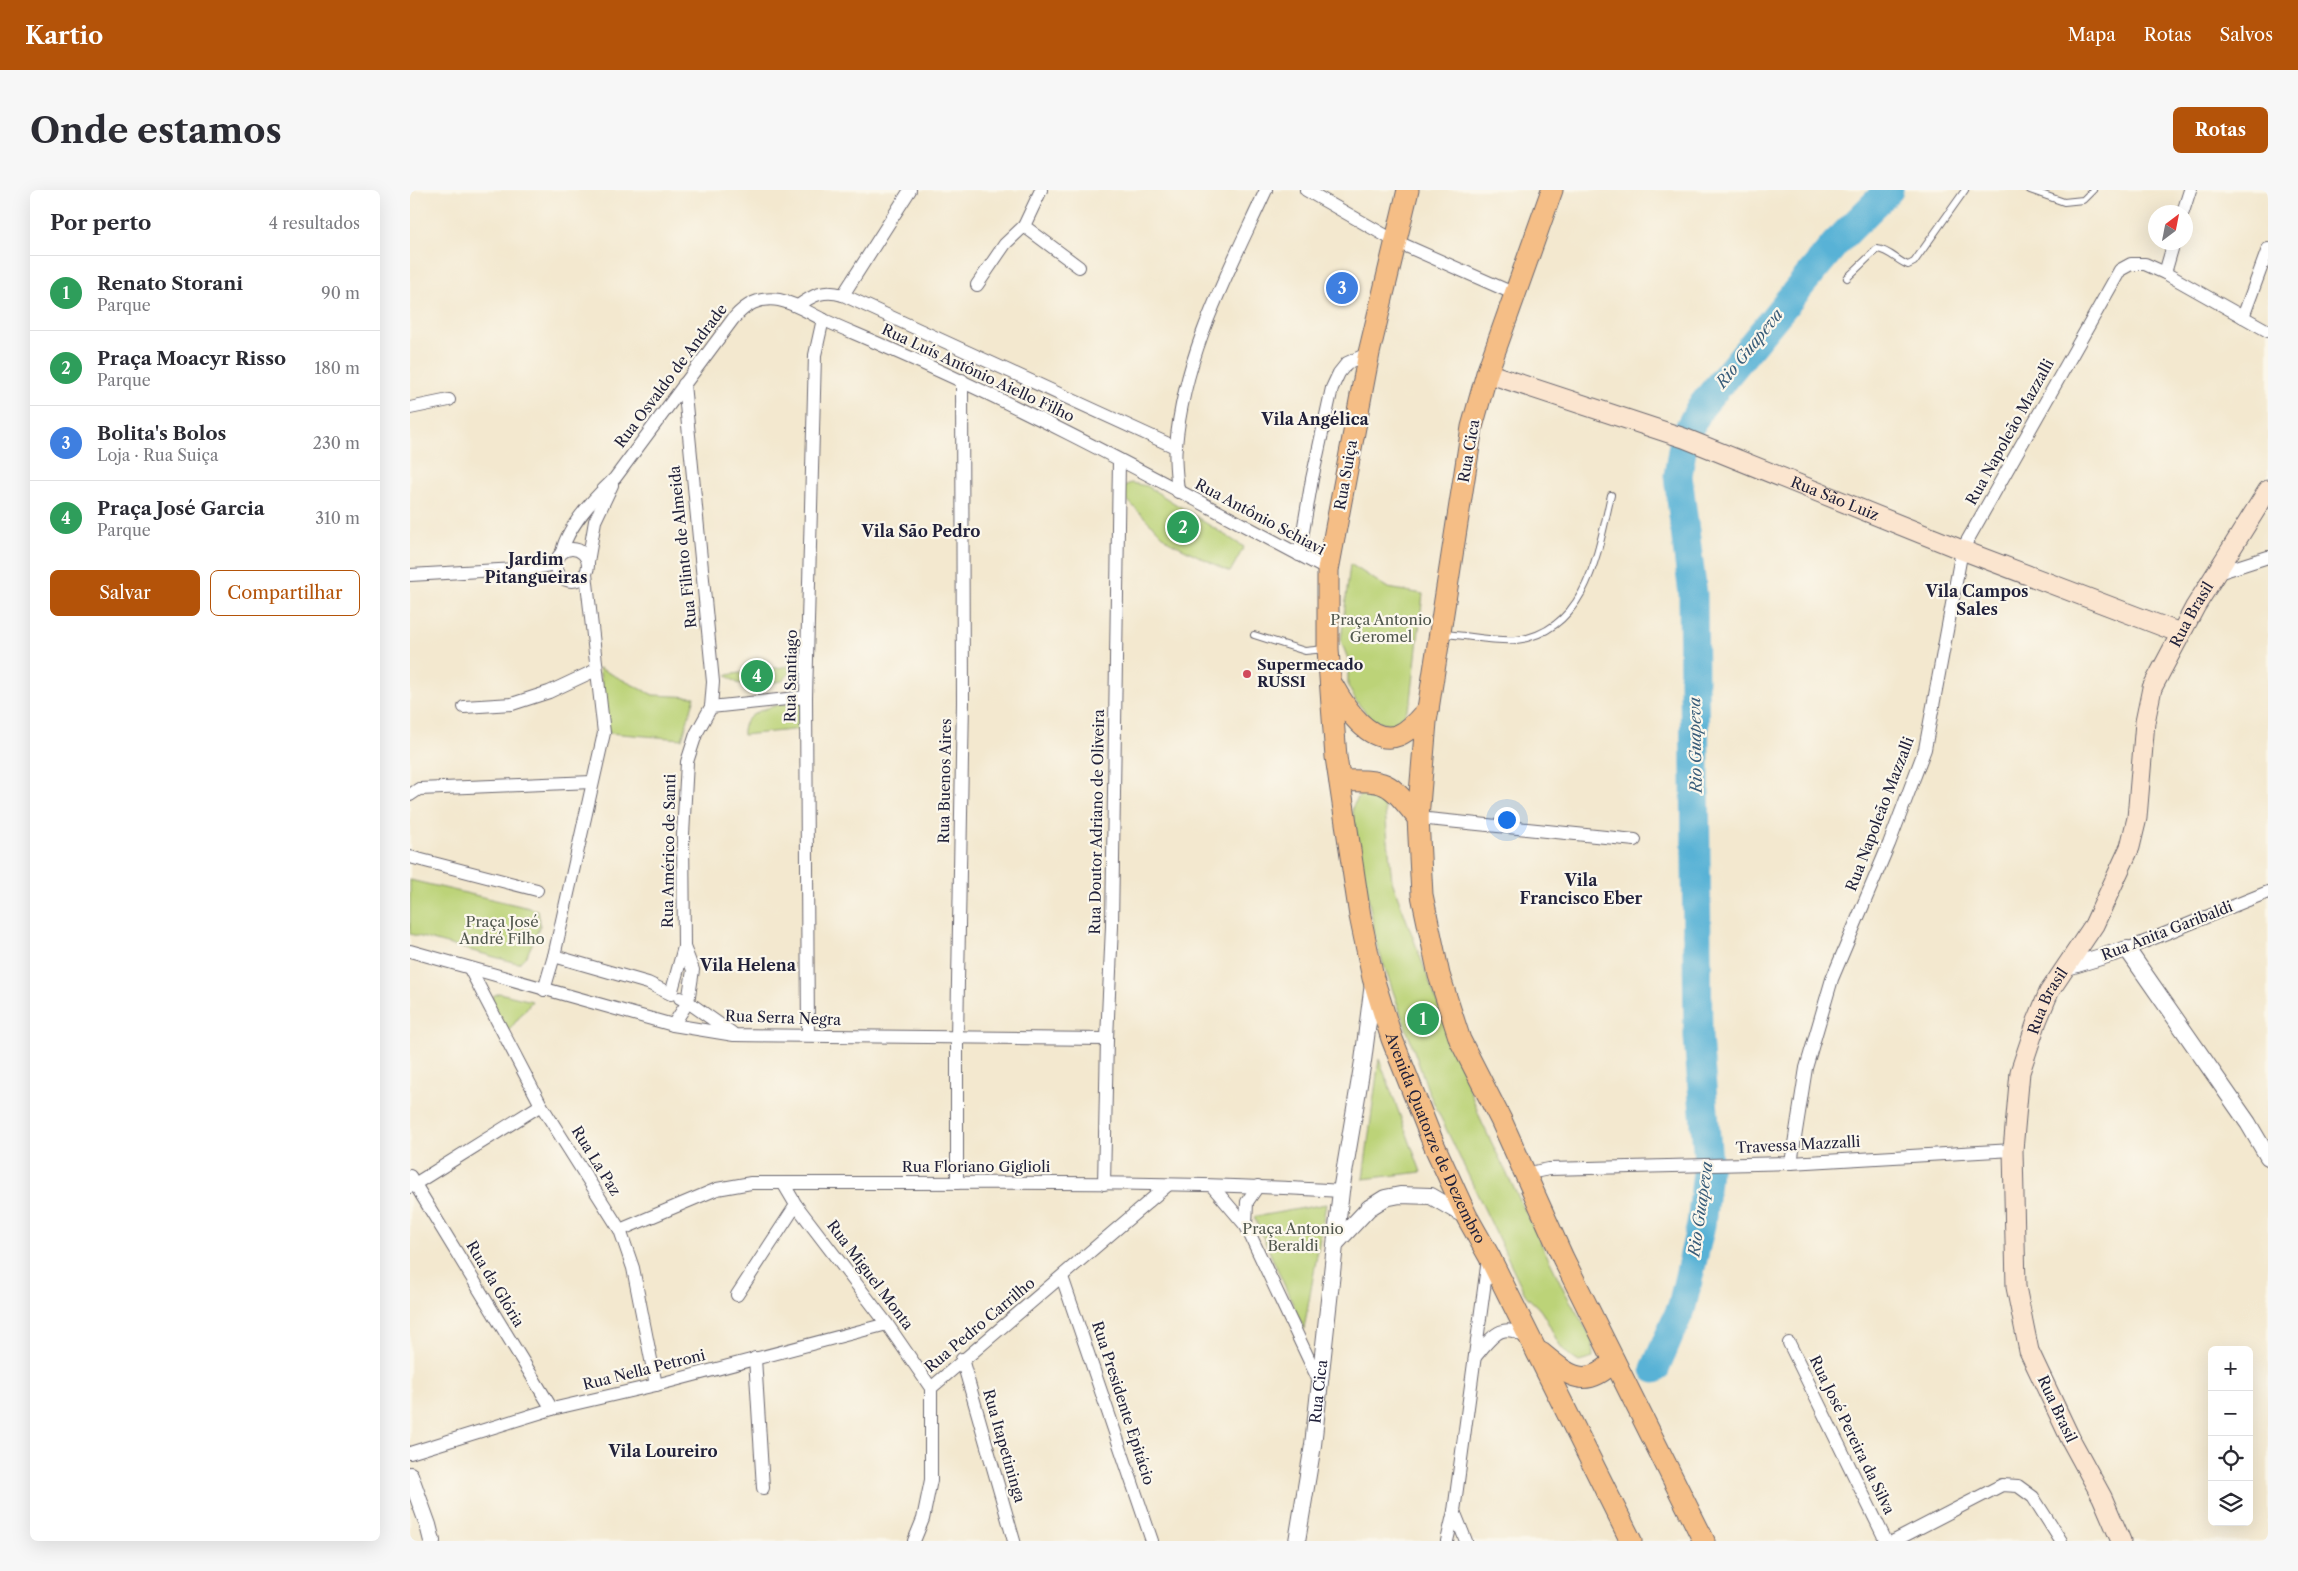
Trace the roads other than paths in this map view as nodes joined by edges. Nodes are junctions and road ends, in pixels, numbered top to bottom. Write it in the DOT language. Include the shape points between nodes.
graph roads {
  1 [pos="910,190"];
  2 [pos="1041,190"];
  3 [pos="1266,190"];
  4 [pos="1306,190"];
  5 [pos="1408,190"];
  6 [pos="1552,190"];
  7 [pos="1965,190"];
  8 [pos="2030,190"];
  9 [pos="2093,190"];
  10 [pos="2190,190"];
  11 [pos="2185,205"];
  12 [pos="1024,226"];
  13 [pos="1395,241"];
  14 [pos="2268,249"];
  15 [pos="2172,250"];
  16 [pos="1079,267"];
  17 [pos="2165,272"];
  18 [pos="1847,278"];
  19 [pos="977,285"];
  20 [pos="1514,294"];
  21 [pos="843,295"];
  22 [pos="758,300"];
  23 [pos="798,306"];
  24 [pos="2243,317"];
  25 [pos="823,319"];
  26 [pos="2268,331"];
  27 [pos="1369,353"];
  28 [pos="1487,374"];
  29 [pos="962,380"];
  30 [pos="684,384"];
  31 [pos="449,400"];
  32 [pos="410,408"];
  33 [pos="1176,447"];
  34 [pos="1119,460"];
  35 [pos="615,478"];
  36 [pos="2268,490"];
  37 [pos="1178,492"];
  38 [pos="1611,495"];
  39 [pos="1962,550"];
  40 [pos="562,552"];
  41 [pos="1299,555"];
  42 [pos="2268,558"];
  43 [pos="555,564"];
  44 [pos="587,568"];
  45 [pos="1328,570"];
  46 [pos="2215,574"];
  47 [pos="410,576"];
  48 [pos="2180,633"];
  49 [pos="1440,634"];
  50 [pos="1254,635"];
  51 [pos="1328,649"];
  52 [pos="596,670"];
  53 [pos="1331,683"];
  54 [pos="806,697"];
  55 [pos="1332,705"];
  56 [pos="464,706"];
  57 [pos="711,707"];
  58 [pos="1427,715"];
  59 [pos="1340,781"];
  60 [pos="592,782"];
  61 [pos="410,795"];
  62 [pos="1418,818"];
  63 [pos="1635,840"];
  64 [pos="410,857"];
  65 [pos="537,890"];
  66 [pos="2268,892"];
  67 [pos="684,947"];
  68 [pos="2127,948"];
  69 [pos="410,951"];
  70 [pos="554,956"];
  71 [pos="470,968"];
  72 [pos="2064,968"];
  73 [pos="1373,978"];
  74 [pos="544,990"];
  75 [pos="671,994"];
  76 [pos="688,1002"];
  77 [pos="673,1025"];
  78 [pos="734,1035"];
  79 [pos="808,1035"];
  80 [pos="957,1038"];
  81 [pos="1107,1039"];
  82 [pos="541,1104"];
  83 [pos="2013,1150"];
  84 [pos="2268,1157"];
  85 [pos="1790,1163"];
  86 [pos="1524,1174"];
  87 [pos="412,1182"];
  88 [pos="782,1183"];
  89 [pos="957,1183"];
  90 [pos="1104,1184"];
  91 [pos="1168,1185"];
  92 [pos="1212,1186"];
  93 [pos="1258,1186"];
  94 [pos="1341,1191"];
  95 [pos="796,1205"];
  96 [pos="1467,1217"];
  97 [pos="1246,1226"];
  98 [pos="620,1230"];
  99 [pos="1337,1242"];
  100 [pos="1489,1256"];
  101 [pos="1062,1277"];
  102 [pos="738,1295"];
  103 [pos="887,1324"];
  104 [pos="1789,1343"];
  105 [pos="1535,1348"];
  106 [pos="1475,1357"];
  107 [pos="755,1358"];
  108 [pos="962,1359"];
  109 [pos="1614,1361"];
  110 [pos="1319,1381"];
  111 [pos="656,1385"];
  112 [pos="930,1388"];
  113 [pos="552,1410"];
  114 [pos="410,1453"];
  115 [pos="410,1475"];
  116 [pos="763,1488"];
  117 [pos="1454,1510"];
  118 [pos="432,1541"];
  119 [pos="914,1541"];
  120 [pos="1014,1541"];
  121 [pos="1152,1541"];
  122 [pos="1297,1541"];
  123 [pos="1447,1541"];
  124 [pos="1466,1541"];
  125 [pos="1631,1541"];
  126 [pos="1704,1541"];
  127 [pos="1886,1541"];
  128 [pos="1894,1541"];
  129 [pos="2060,1541"];
  130 [pos="2121,1541"];
  1 -- 21 [label="street"];
  2 -- 12 [label="street"];
  3 -- 33 [label="street" via="1189,368"];
  4 -- 13 [label="street"];
  5 -- 13 [label="main road, Rua Suiça"];
  6 -- 20 [label="main road, Rua Cica"];
  7 -- 18 [label="lane" via="1914,262 1908,265 1877,249"];
  8 -- 9 [label="lane" via="2064,202 2083,200"];
  10 -- 11 [label="street"];
  12 -- 16 [label="street"];
  12 -- 19 [label="street" via="1000,250"];
  13 -- 20 [label="street"];
  13 -- 27 [label="main road, Rua Suiça"];
  14 -- 24 [label="street"];
  15 -- 17 [label="street"];
  17 -- 24 [label="street"];
  17 -- 39 [label="street, Rua Napoleão Mazzalli" via="2145,264 2131,264 2120,270"];
  20 -- 28 [label="main road, Rua Cica"];
  21 -- 23 [label="street" via="819,293"];
  21 -- 33 [label="street"];
  22 -- 23 [label="street, Rua Luís Antônio Aiello Filho" via="779,300"];
  22 -- 30 [label="street, Rua Osvaldo de Andrade" via="744,307 733,319"];
  23 -- 25 [label="street, Rua Luís Antônio Aiello Filho"];
  24 -- 26 [label="street"];
  25 -- 29 [label="street, Rua Luís Antônio Aiello Filho"];
  25 -- 54 [label="street, Rua Santiago" via="815,355"];
  27 -- 41 [label="street" via="1347,363 1332,388"];
  27 -- 45 [label="main road, Rua Suiça"];
  28 -- 39 [label="main road, Rua São Luiz" via="1667,432"];
  28 -- 49 [label="main road, Rua Cica" via="1472,427"];
  29 -- 34 [label="street, Rua Luís Antônio Aiello Filho"];
  29 -- 80 [label="street, Rua Buenos Aires" via="963,702"];
  30 -- 35 [label="street, Rua Osvaldo de Andrade"];
  30 -- 57 [label="street, Rua Filinto de Almeida" via="713,682"];
  31 -- 32 [label="street"];
  33 -- 37 [label="street"];
  34 -- 37 [label="street, Rua Luís Antônio Aiello Filho"];
  34 -- 81 [label="street, Rua Doutor Adriano de Oliveira" via="1112,926"];
  35 -- 40 [label="street, Rua Osvaldo de Andrade" via="597,495 564,541"];
  35 -- 44 [label="street, Rua Osvaldo de Andrade" via="595,521"];
  36 -- 46 [label="main road, Rua Brasil"];
  37 -- 41 [label="street, Rua Antônio Schiavi"];
  38 -- 49 [label="lane" via="1585,587 1568,615 1542,635 1514,640"];
  39 -- 48 [label="main road, Rua São Luiz"];
  39 -- 85 [label="street, Rua Napoleão Mazzalli" via="1925,749 1832,979 1806,1068"];
  40 -- 43 [label="street"];
  40 -- 44 [label="street" via="577,550 585,555"];
  41 -- 45 [label="street, Rua Antônio Schiavi"];
  42 -- 46 [label="street"];
  43 -- 44 [label="street" via="559,574 568,580 581,579"];
  43 -- 47 [label="street"];
  44 -- 52 [label="street, Rua Osvaldo de Andrade"];
  45 -- 51 [label="main road, Rua Suiça"];
  46 -- 48 [label="main road, Rua Brasil"];
  48 -- 72 [label="main road, Rua Brasil" via="2152,688 2145,722 2137,818 2130,847 2094,924"];
  49 -- 58 [label="main road, Rua Cica"];
  50 -- 51 [label="lane" via="1305,651"];
  51 -- 53 [label="main road, Rua Suiça"];
  52 -- 56 [label="street" via="549,692 512,704"];
  52 -- 60 [label="street, Rua Osvaldo de Andrade" via="604,733"];
  53 -- 55 [label="main road, Rua Suiça"];
  53 -- 58 [label="main road" via="1344,707 1372,732 1398,736"];
  54 -- 57 [label="street"];
  54 -- 79 [label="street, Rua Santiago"];
  55 -- 59 [label="main road, Avenida Quatorze de Dezembro"];
  57 -- 67 [label="street, Rua Américo de Santi" via="696,734 687,762 683,835"];
  58 -- 62 [label="main road"];
  59 -- 62 [label="main road" via="1380,782 1391,787"];
  59 -- 73 [label="main road, Avenida Quatorze de Dezembro" via="1360,916"];
  60 -- 61 [label="street" via="419,788"];
  60 -- 70 [label="street, Rua Osvaldo de Andrade"];
  62 -- 63 [label="street"];
  62 -- 86 [label="main road" via="1422,895 1439,975 1460,1040 1501,1120"];
  64 -- 65 [label="street"];
  66 -- 68 [label="street, Rua Anita Garibaldi"];
  67 -- 75 [label="street"];
  67 -- 76 [label="street" via="693,970"];
  68 -- 72 [label="street, Rua Anita Garibaldi"];
  68 -- 84 [label="street"];
  69 -- 71 [label="street, Rua Serra Negra"];
  70 -- 74 [label="street, Rua Osvaldo de Andrade"];
  70 -- 75 [label="street" via="648,983"];
  71 -- 74 [label="street, Rua Serra Negra"];
  71 -- 82 [label="street, Rua La Paz"];
  72 -- 83 [label="main road, Rua Brasil" via="2049,992 2020,1072"];
  73 -- 94 [label="street, Rua Cica"];
  73 -- 96 [label="main road, Avenida Quatorze de Dezembro" via="1392,1039 1434,1146"];
  74 -- 77 [label="street, Rua Serra Negra"];
  75 -- 76 [label="street"];
  76 -- 77 [label="street"];
  76 -- 78 [label="street"];
  77 -- 78 [label="street, Rua Serra Negra"];
  78 -- 79 [label="street, Rua Serra Negra"];
  79 -- 80 [label="street, Rua Serra Negra"];
  80 -- 81 [label="street, Rua Serra Negra"];
  80 -- 89 [label="street, Rua Buenos Aires"];
  81 -- 90 [label="street, Rua Doutor Adriano de Oliveira"];
  82 -- 87 [label="street"];
  82 -- 98 [label="street, Rua La Paz"];
  83 -- 85 [label="street, Travessa Mazzalli"];
  83 -- 130 [label="main road, Rua Brasil" via="2016,1288 2030,1351"];
  85 -- 86 [label="street, Travessa Mazzalli" via="1549,1169"];
  86 -- 109 [label="main road"];
  87 -- 113 [label="street, Rua da Glória"];
  88 -- 89 [label="street, Rua Floriano Giglioli"];
  88 -- 95 [label="street, Rua Miguel Monta"];
  88 -- 98 [label="street, Rua Floriano Giglioli" via="751,1183 717,1189"];
  89 -- 90 [label="street, Rua Floriano Giglioli"];
  90 -- 91 [label="street, Rua Floriano Giglioli"];
  91 -- 92 [label="street, Rua Floriano Giglioli"];
  91 -- 101 [label="street, Rua Pedro Carrilho"];
  92 -- 93 [label="street, Rua Floriano Giglioli"];
  92 -- 97 [label="street"];
  93 -- 94 [label="street, Rua Floriano Giglioli"];
  93 -- 97 [label="street" via="1247,1202"];
  94 -- 99 [label="street, Rua Cica"];
  95 -- 102 [label="street"];
  95 -- 103 [label="street, Rua Miguel Monta"];
  96 -- 99 [label="street" via="1431,1196 1400,1195 1385,1198 1369,1208"];
  96 -- 100 [label="main road, Avenida Quatorze de Dezembro"];
  97 -- 110 [label="street"];
  98 -- 111 [label="street, Rua La Paz" via="633,1268"];
  99 -- 110 [label="street, Rua Cica"];
  100 -- 105 [label="main road, Avenida Quatorze de Dezembro"];
  100 -- 106 [label="street"];
  101 -- 108 [label="street, Rua Pedro Carrilho"];
  101 -- 121 [label="street, Rua Presidente Epitácio"];
  103 -- 107 [label="street, Rua Nella Petroni"];
  103 -- 112 [label="street, Rua Miguel Monta"];
  104 -- 127 [label="street, Rua José Pereira da Silva"];
  105 -- 106 [label="street" via="1520,1333 1504,1330 1494,1335"];
  105 -- 109 [label="main road" via="1564,1372 1582,1378 1598,1375"];
  105 -- 125 [label="main road, Avenida Quatorze de Dezembro"];
  106 -- 117 [label="street"];
  107 -- 111 [label="street, Rua Nella Petroni"];
  107 -- 116 [label="street"];
  108 -- 112 [label="street, Rua Pedro Carrilho"];
  108 -- 120 [label="street, Rua Itapetininga"];
  109 -- 126 [label="main road"];
  110 -- 122 [label="street, Rua Cica" via="1313,1446"];
  111 -- 113 [label="street, Rua Nella Petroni"];
  112 -- 119 [label="street, Rua Pedro Carrilho" via="930,1480 923,1519"];
  113 -- 114 [label="street, Rua Nella Petroni"];
  115 -- 118 [label="street"];
  117 -- 123 [label="street"];
  117 -- 124 [label="street"];
  128 -- 129 [label="street" via="2002,1485 2018,1486 2033,1497"];
}
